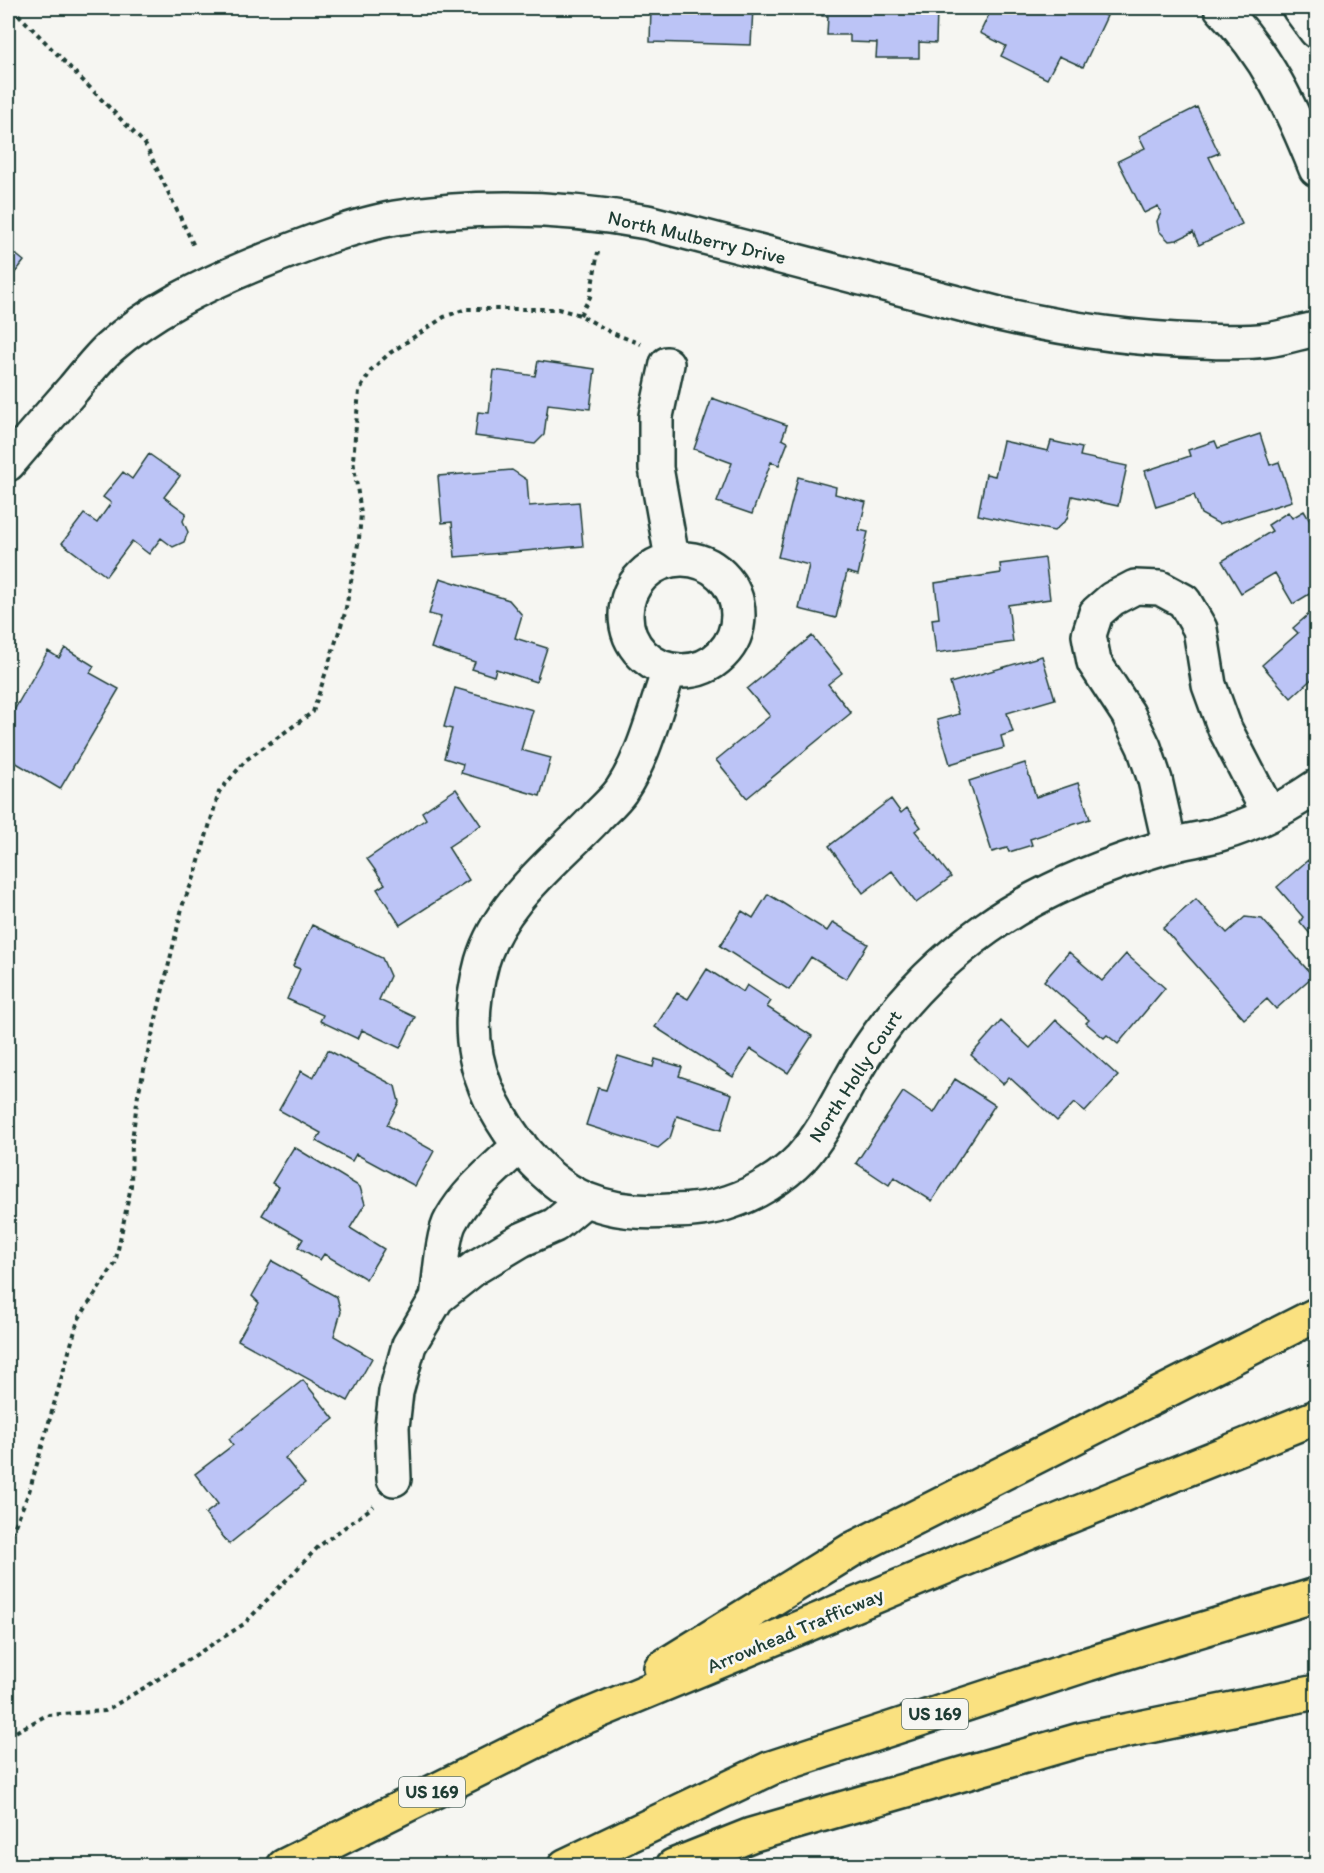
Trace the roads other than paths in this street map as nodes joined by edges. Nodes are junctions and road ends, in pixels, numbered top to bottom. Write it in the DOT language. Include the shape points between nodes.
graph roads {
  1 [pos="1299,8"];
  2 [pos="1228,10"];
  3 [pos="1317,31"];
  4 [pos="1317,169"];
  5 [pos="1317,329"];
  6 [pos="667,364"];
  7 [pos="8,463"];
  8 [pos="672,558"];
  9 [pos="669,671"];
  10 [pos="1317,787"];
  11 [pos="1269,814"];
  12 [pos="1170,846"];
  13 [pos="520,1145"];
  14 [pos="585,1200"];
  15 [pos="437,1298"];
  16 [pos="1317,1315"];
  17 [pos="1317,1418"];
  18 [pos="394,1479"];
  19 [pos="1317,1595"];
  20 [pos="1317,1692"];
  21 [pos="580,1719"];
  22 [pos="284,1866"];
  23 [pos="565,1866"];
  24 [pos="673,1866"];
  1 -- 3 [label="street"];
  2 -- 4 [label="street" via="1264,59 1294,113"];
  5 -- 7 [label="street, North Mulberry Drive" via="1267,340 1172,340 1109,335 999,314 647,222 557,210 467,210 393,219 338,234 231,274 179,299 108,349"];
  6 -- 8 [label="street" via="656,416 656,468"];
  8 -- 9 [label="street" via="649,568 631,588 625,613 630,639 646,659"];
  8 -- 9 [label="street" via="698,560 720,572 735,592 739,617 733,641 717,660 695,671"];
  9 -- 13 [label="street, North Holly Court" via="644,749 620,793 500,921 483,958 472,1028 477,1061 497,1114"];
  10 -- 11 [label="street, North Holly Court"];
  11 -- 12 [label="street, North Holly Court" via="1223,834"];
  11 -- 12 [label="street" via="1225,729 1209,685 1200,629 1184,602 1160,588 1135,587 1096,613 1089,635 1094,662 1144,747"];
  12 -- 14 [label="street, North Holly Court" via="1107,866 1045,894 988,926 940,965 900,1006 870,1047 800,1158 767,1185 730,1202 693,1210 621,1210"];
  13 -- 14 [label="street, North Holly Court" via="536,1165"];
  13 -- 15 [label="street" via="478,1184 450,1222"];
  14 -- 15 [label="street" via="555,1225 476,1267"];
  15 -- 18 [label="street" via="409,1345 396,1392 392,1427"];
  16 -- 21 [label="highway" via="853,1549"];
  17 -- 21 [label="highway, Arrowhead Trafficway / US 169"];
  19 -- 23 [label="highway, US 169" via="1088,1664 771,1768"];
  20 -- 24 [label="highway" via="1080,1740 751,1835"];
  21 -- 22 [label="highway, Arrowhead Trafficway / US 169"];
}
